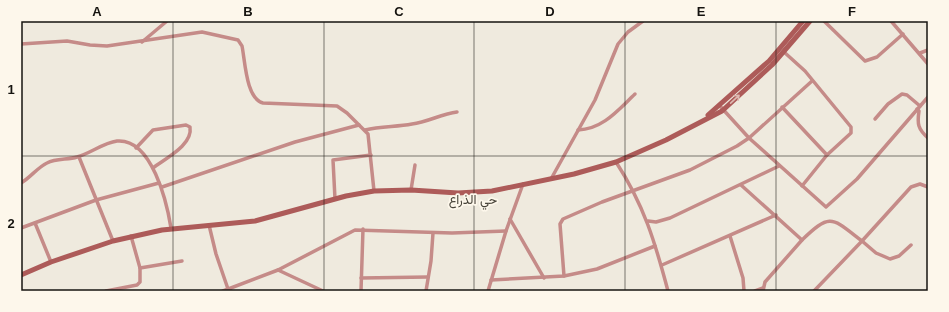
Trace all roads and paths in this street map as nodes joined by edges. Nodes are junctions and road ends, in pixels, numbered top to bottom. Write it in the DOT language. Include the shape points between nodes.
graph roads {
  1 [pos="167,21"];
  2 [pos="643,21"];
  3 [pos="803,21"];
  4 [pos="810,21"];
  5 [pos="824,21"];
  6 [pos="891,21"];
  7 [pos="902,34"];
  8 [pos="142,42"];
  9 [pos="21,44"];
  10 [pos="928,50"];
  11 [pos="784,52"];
  12 [pos="920,53"];
  13 [pos="928,64"];
  14 [pos="812,81"];
  15 [pos="635,94"];
  16 [pos="928,97"];
  17 [pos="719,105"];
  18 [pos="782,107"];
  19 [pos="918,107"];
  20 [pos="722,110"];
  21 [pos="457,112"];
  22 [pos="875,119"];
  23 [pos="703,120"];
  24 [pos="359,124"];
  25 [pos="365,130"];
  26 [pos="578,130"];
  27 [pos="749,138"];
  28 [pos="928,138"];
  29 [pos="136,148"];
  30 [pos="371,155"];
  31 [pos="827,155"];
  32 [pos="79,157"];
  33 [pos="616,162"];
  34 [pos="415,165"];
  35 [pos="779,166"];
  36 [pos="153,168"];
  37 [pos="551,179"];
  38 [pos="160,182"];
  39 [pos="21,183"];
  40 [pos="523,184"];
  41 [pos="741,185"];
  42 [pos="802,186"];
  43 [pos="162,187"];
  44 [pos="928,187"];
  45 [pos="411,190"];
  46 [pos="634,190"];
  47 [pos="374,191"];
  48 [pos="96,200"];
  49 [pos="335,200"];
  50 [pos="776,215"];
  51 [pos="510,219"];
  52 [pos="648,221"];
  53 [pos="35,223"];
  54 [pos="209,226"];
  55 [pos="21,228"];
  56 [pos="171,228"];
  57 [pos="363,229"];
  58 [pos="506,231"];
  59 [pos="433,233"];
  60 [pos="131,236"];
  61 [pos="730,236"];
  62 [pos="802,240"];
  63 [pos="113,241"];
  64 [pos="862,241"];
  65 [pos="911,245"];
  66 [pos="655,246"];
  67 [pos="182,261"];
  68 [pos="51,262"];
  69 [pos="662,265"];
  70 [pos="140,268"];
  71 [pos="278,270"];
  72 [pos="21,275"];
  73 [pos="564,276"];
  74 [pos="428,277"];
  75 [pos="361,278"];
  76 [pos="544,278"];
  77 [pos="491,280"];
  78 [pos="763,289"];
  79 [pos="230,290"];
  80 [pos="106,291"];
  81 [pos="110,291"];
  82 [pos="223,291"];
  83 [pos="323,291"];
  84 [pos="361,291"];
  85 [pos="426,291"];
  86 [pos="488,291"];
  87 [pos="668,291"];
  88 [pos="744,291"];
  89 [pos="755,291"];
  90 [pos="814,291"];
  1 -- 8 [label="street"];
  2 -- 26 [label="street" via="628,32 618,44 601,88"];
  3 -- 17 [label="main road" via="769,61"];
  4 -- 11 [label="main road"];
  5 -- 7 [label="street" via="865,61 878,57"];
  6 -- 7 [label="street"];
  7 -- 12 [label="street"];
  8 -- 9 [label="street" via="107,46 67,41"];
  8 -- 24 [label="street" via="202,32 238,40 242,46 249,86 258,101 336,106"];
  10 -- 12 [label="street"];
  11 -- 14 [label="street"];
  20 -- 11 [label="main road, one-way"];
  12 -- 13 [label="street"];
  14 -- 18 [label="street"];
  14 -- 31 [label="street" via="851,127 851,134"];
  15 -- 26 [label="street" via="603,122 590,130"];
  16 -- 19 [label="street"];
  17 -- 20 [label="street"];
  17 -- 23 [label="main road"];
  18 -- 27 [label="street"];
  18 -- 31 [label="street"];
  19 -- 22 [label="street" via="907,95 902,94"];
  19 -- 28 [label="street" via="918,124"];
  19 -- 42 [label="street" via="857,179 829,205 823,206"];
  20 -- 23 [label="main road"];
  20 -- 27 [label="street"];
  21 -- 25 [label="street" via="445,113 411,125 382,126"];
  23 -- 33 [label="main road"];
  24 -- 25 [label="street"];
  24 -- 43 [label="street" via="295,142"];
  25 -- 30 [label="street"];
  26 -- 37 [label="street"];
  27 -- 35 [label="street"];
  27 -- 46 [label="street" via="690,170"];
  29 -- 32 [label="street" via="117,141"];
  29 -- 36 [label="street"];
  29 -- 36 [label="street" via="153,130 186,125 190,127 190,137 186,142"];
  30 -- 47 [label="street"];
  30 -- 49 [label="street" via="333,160"];
  31 -- 42 [label="street"];
  32 -- 39 [label="street" via="48,163"];
  32 -- 48 [label="street"];
  33 -- 37 [label="main road"];
  33 -- 46 [label="street"];
  34 -- 45 [label="street"];
  35 -- 41 [label="street"];
  35 -- 42 [label="street"];
  36 -- 38 [label="street"];
  37 -- 40 [label="main road"];
  38 -- 43 [label="street"];
  38 -- 48 [label="street"];
  40 -- 45 [label="main road" via="475,192"];
  40 -- 51 [label="street"];
  41 -- 50 [label="street"];
  41 -- 52 [label="street" via="663,221"];
  43 -- 56 [label="street"];
  44 -- 64 [label="street" via="920,184 911,187"];
  45 -- 47 [label="main road"];
  46 -- 52 [label="street"];
  46 -- 73 [label="street" via="570,215 561,221"];
  47 -- 49 [label="main road"];
  48 -- 53 [label="street"];
  48 -- 63 [label="street"];
  49 -- 54 [label="main road" via="268,219"];
  50 -- 61 [label="street"];
  50 -- 62 [label="street"];
  51 -- 58 [label="street"];
  51 -- 76 [label="street"];
  52 -- 66 [label="street"];
  53 -- 55 [label="street"];
  53 -- 68 [label="street"];
  54 -- 56 [label="main road"];
  54 -- 79 [label="street" via="216,254"];
  56 -- 60 [label="main road"];
  57 -- 59 [label="street"];
  57 -- 71 [label="street" via="346,234"];
  57 -- 75 [label="street"];
  58 -- 59 [label="street"];
  58 -- 77 [label="street"];
  59 -- 74 [label="street"];
  60 -- 63 [label="main road"];
  60 -- 70 [label="street"];
  61 -- 69 [label="street"];
  61 -- 88 [label="street" via="743,278"];
  62 -- 64 [label="street" via="821,223 831,221 838,222"];
  62 -- 78 [label="street" via="769,278"];
  63 -- 68 [label="main road"];
  64 -- 65 [label="street" via="876,253 890,259 899,256"];
  64 -- 90 [label="street"];
  66 -- 69 [label="street"];
  66 -- 73 [label="street" via="597,269"];
  67 -- 70 [label="street"];
  68 -- 72 [label="main road"];
  69 -- 87 [label="street"];
  70 -- 81 [label="street" via="141,278 138,284"];
  71 -- 79 [label="street"];
  71 -- 83 [label="street"];
  73 -- 76 [label="street"];
  74 -- 75 [label="street"];
  74 -- 85 [label="street"];
  75 -- 84 [label="street"];
  76 -- 77 [label="street"];
  77 -- 86 [label="street"];
  78 -- 89 [label="street"];
  79 -- 82 [label="street"];
  80 -- 81 [label="street"];
}
